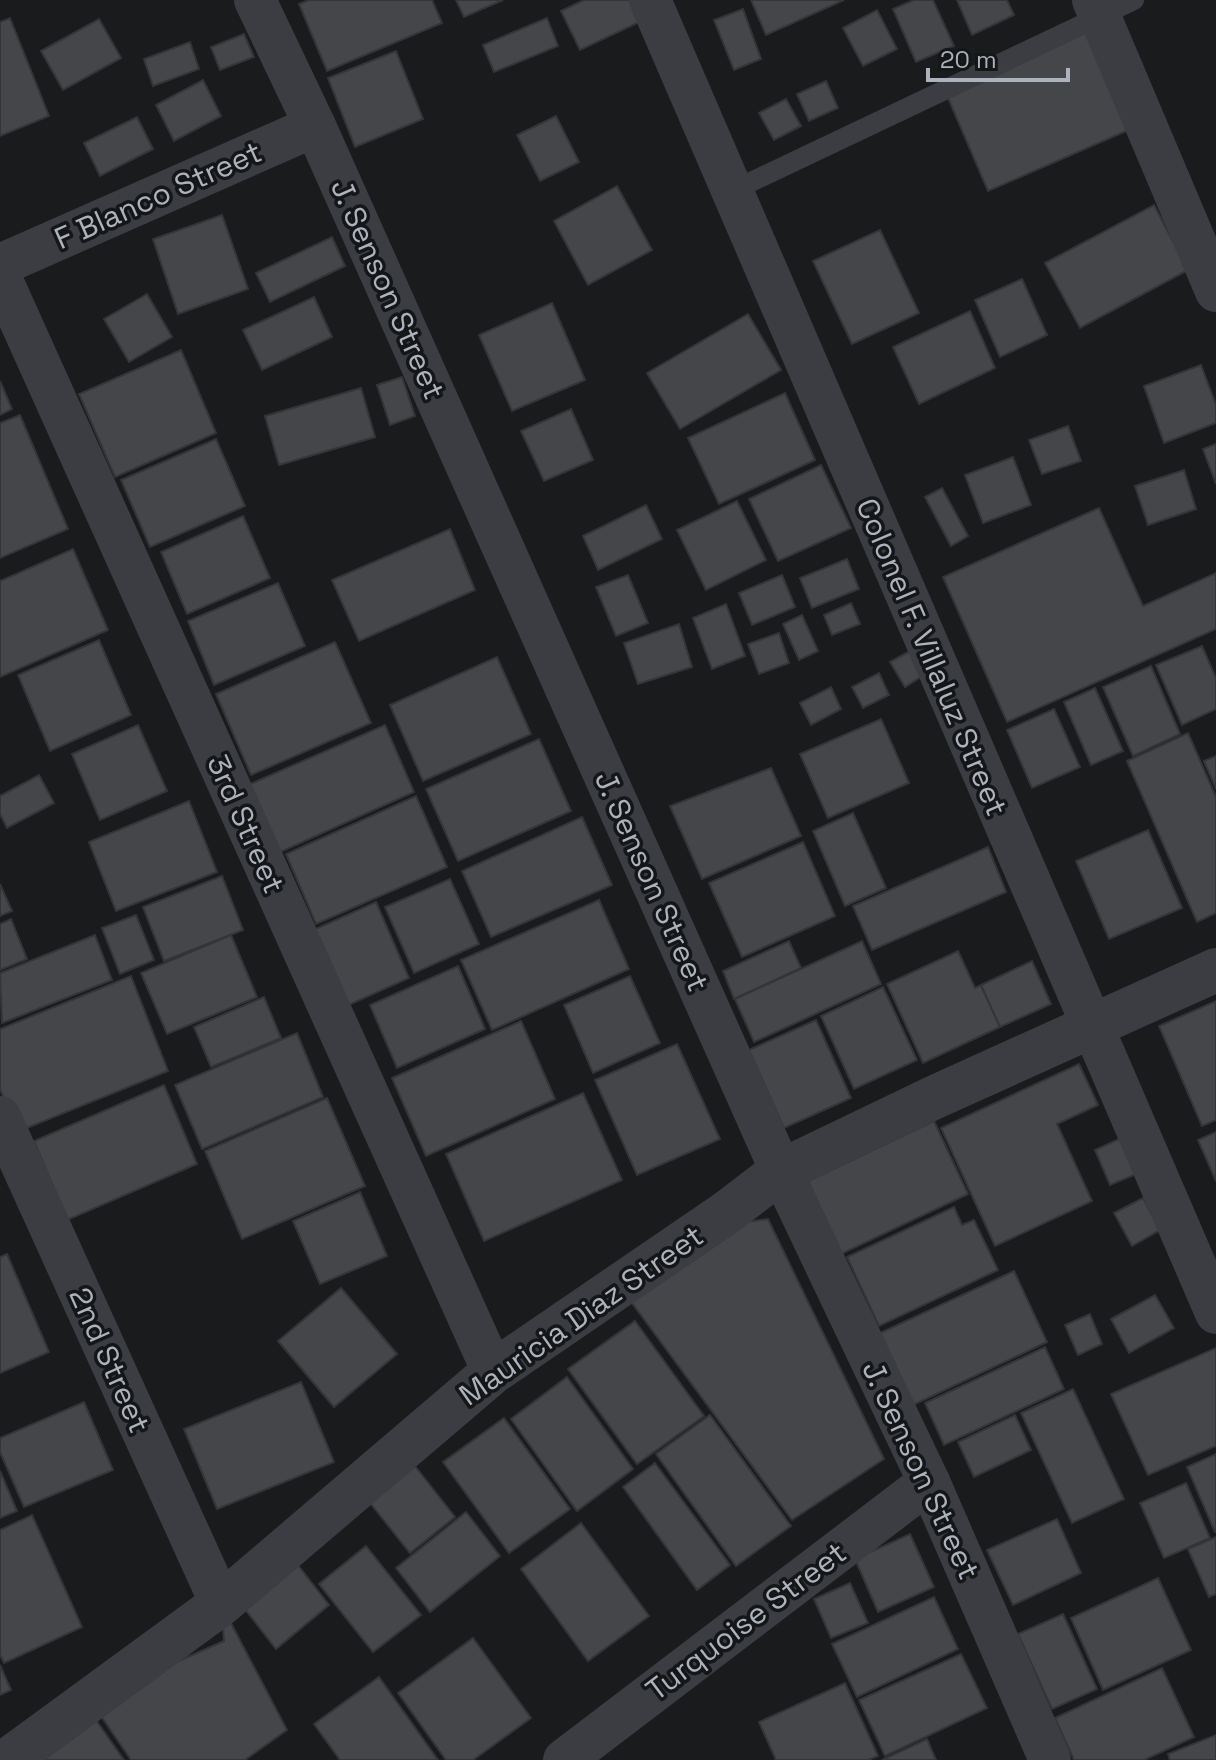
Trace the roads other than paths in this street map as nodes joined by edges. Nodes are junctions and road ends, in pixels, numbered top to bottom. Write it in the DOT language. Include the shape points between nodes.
graph roads {
  1 [pos="255,0"];
  2 [pos="650,0"];
  3 [pos="1109,5"];
  4 [pos="315,126"];
  5 [pos="732,191"];
  6 [pos="0,265"];
  7 [pos="0,276"];
  8 [pos="1216,291"];
  9 [pos="1216,970"];
  10 [pos="1091,1026"];
  11 [pos="0,1117"];
  12 [pos="781,1171"];
  13 [pos="1216,1313"];
  14 [pos="493,1372"];
  15 [pos="929,1482"];
  16 [pos="221,1604"];
  17 [pos="572,1757"];
  18 [pos="8,1760"];
  19 [pos="1050,1760"];
  1 -- 4 [label="street, J. Senson Street"];
  2 -- 5 [label="street, Colonel F. Villaluz Street"];
  3 -- 5 [label="lane"];
  3 -- 8 [label="street"];
  4 -- 6 [label="street, F Blanco Street"];
  4 -- 12 [label="street, J. Senson Street"];
  5 -- 10 [label="street, Colonel F. Villaluz Street"];
  7 -- 14 [label="street, 3rd Street"];
  9 -- 10 [label="street, Mauricia Diaz Street"];
  10 -- 12 [label="street, Mauricia Diaz Street"];
  10 -- 13 [label="street, Colonel F. Villaluz Street"];
  11 -- 16 [label="street, 2nd Street"];
  12 -- 14 [label="street, Mauricia Diaz Street"];
  12 -- 15 [label="street, J. Senson Street"];
  14 -- 16 [label="street, Mauricia Diaz Street"];
  15 -- 17 [label="street, Turquoise Street"];
  15 -- 19 [label="street, J. Senson Street"];
  16 -- 18 [label="street, Mauricia Diaz Street"];
}
